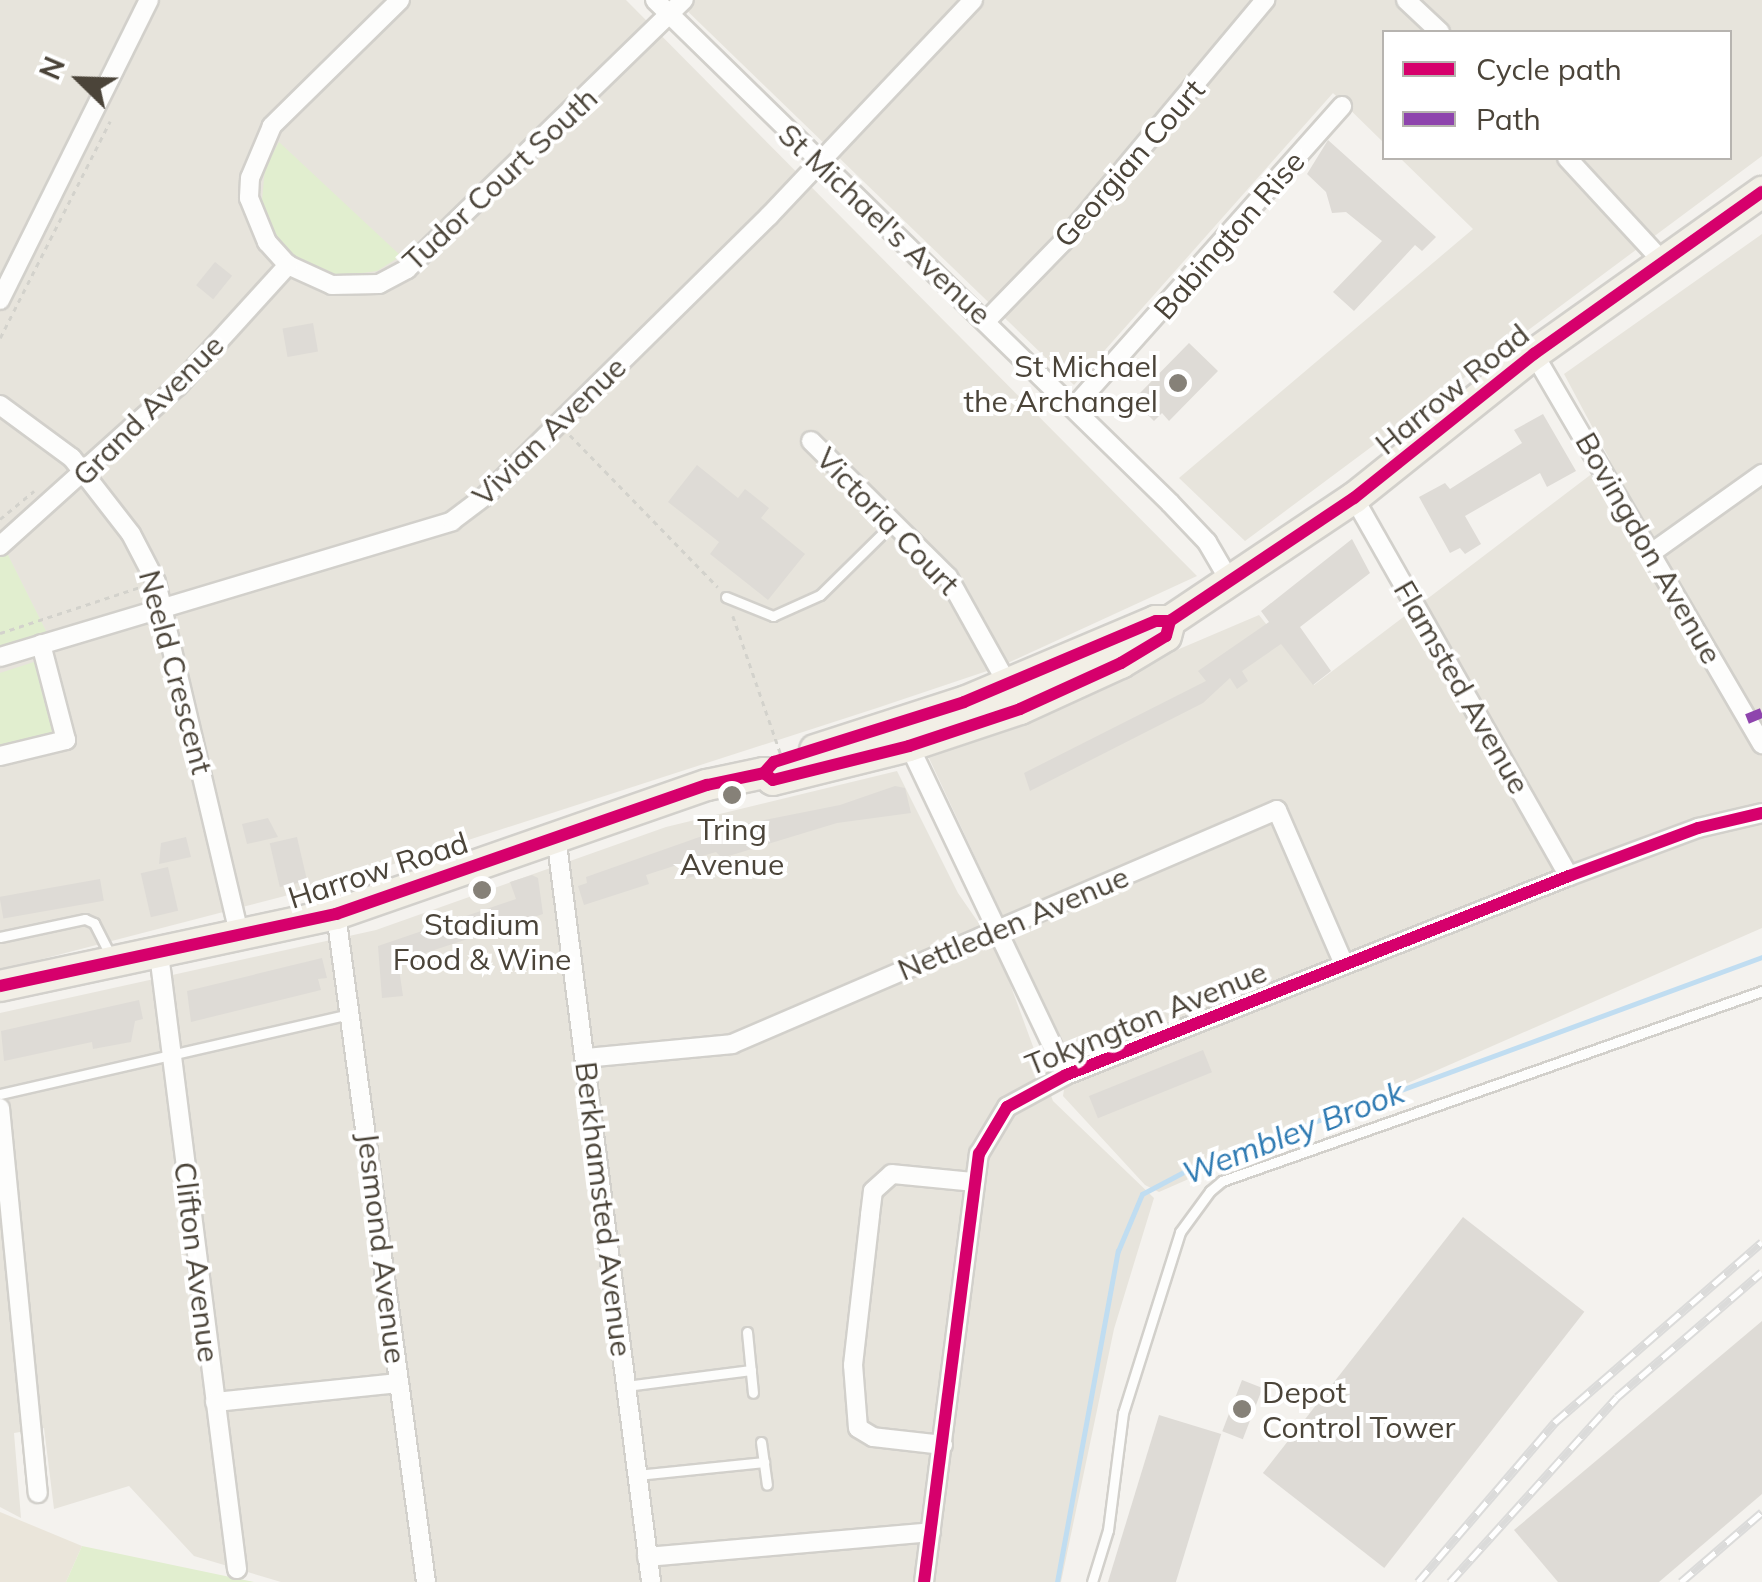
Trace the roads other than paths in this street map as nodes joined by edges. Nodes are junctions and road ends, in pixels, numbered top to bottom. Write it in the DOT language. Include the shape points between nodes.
graph roads {
  1 [pos="149,0"];
  2 [pos="400,0"];
  3 [pos="684,0"];
  4 [pos="972,0"];
  5 [pos="1266,0"];
  6 [pos="1406,0"];
  7 [pos="662,7"];
  8 [pos="1438,30"];
  9 [pos="1342,106"];
  10 [pos="1569,160"];
  11 [pos="819,164"];
  12 [pos="1762,192"];
  13 [pos="1663,262"];
  14 [pos="288,264"];
  15 [pos="0,300"];
  16 [pos="988,320"];
  17 [pos="1534,354"];
  18 [pos="0,405"];
  19 [pos="1074,407"];
  20 [pos="811,441"];
  21 [pos="86,474"];
  22 [pos="1762,474"];
  23 [pos="1354,498"];
  24 [pos="893,523"];
  25 [pos="0,546"];
  26 [pos="1654,551"];
  27 [pos="1231,583"];
  28 [pos="726,597"];
  29 [pos="164,612"];
  30 [pos="42,644"];
  31 [pos="0,657"];
  32 [pos="1014,697"];
  33 [pos="904,735"];
  34 [pos="1762,744"];
  35 [pos="0,756"];
  36 [pos="1762,813"];
  37 [pos="556,836"];
  38 [pos="1570,876"];
  39 [pos="336,914"];
  40 [pos="993,931"];
  41 [pos="240,936"];
  42 [pos="0,937"];
  43 [pos="159,954"];
  44 [pos="115,963"];
  45 [pos="1344,964"];
  46 [pos="0,986"];
  47 [pos="1762,991"];
  48 [pos="352,1012"];
  49 [pos="171,1056"];
  50 [pos="584,1058"];
  51 [pos="1066,1075"];
  52 [pos="0,1094"];
  53 [pos="0,1108"];
  54 [pos="974,1182"];
  55 [pos="747,1332"];
  56 [pos="751,1370"];
  57 [pos="399,1383"];
  58 [pos="626,1386"];
  59 [pos="753,1393"];
  60 [pos="215,1402"];
  61 [pos="761,1442"];
  62 [pos="942,1445"];
  63 [pos="764,1462"];
  64 [pos="636,1475"];
  65 [pos="767,1485"];
  66 [pos="38,1493"];
  67 [pos="932,1532"];
  68 [pos="648,1557"];
  69 [pos="237,1570"];
  70 [pos="426,1582"];
  71 [pos="651,1582"];
  72 [pos="924,1582"];
  73 [pos="1092,1582"];
  1 -- 15 [label="street"];
  2 -- 14 [label="street" via="272,126 256,152 249,198 254,218"];
  3 -- 7 [label="street, Tudor Court South"];
  4 -- 11 [label="street, Vivian Avenue"];
  5 -- 16 [label="street, Georgian Court" via="1062,243"];
  6 -- 8 [label="street"];
  7 -- 11 [label="street, St Michael's Avenue"];
  7 -- 14 [label="street, Tudor Court South" via="393,279 332,285"];
  9 -- 19 [label="street, Babington Rise"];
  10 -- 13 [label="street"];
  11 -- 16 [label="street, St Michael's Avenue"];
  11 -- 29 [label="street, Vivian Avenue" via="452,521"];
  12 -- 13 [label="main road, Harrow Road"];
  13 -- 17 [label="main road, Harrow Road"];
  14 -- 21 [label="street, Grand Avenue" via="178,386"];
  16 -- 19 [label="street, St Michael's Avenue"];
  17 -- 23 [label="main road, Harrow Road"];
  17 -- 26 [label="street, Bovingdon Avenue"];
  18 -- 21 [label="street, Neeld Crescent" via="46,435"];
  19 -- 27 [label="street, St Michael's Avenue" via="1206,542"];
  20 -- 24 [label="street, Victoria Court"];
  21 -- 25 [label="street, Grand Avenue"];
  21 -- 29 [label="street, Neeld Crescent" via="156,582"];
  22 -- 26 [label="street"];
  23 -- 27 [label="main road, Harrow Road"];
  23 -- 38 [label="street, Flamsted Avenue"];
  24 -- 28 [label="lane" via="820,595 773,616"];
  24 -- 32 [label="street, Victoria Court" via="958,591"];
  26 -- 34 [label="street, Bovingdon Avenue"];
  27 -- 32 [label="main road, Harrow Road" via="1170,621 1166,636 1122,663"];
  29 -- 30 [label="street, Vivian Avenue"];
  29 -- 41 [label="street, Neeld Crescent"];
  30 -- 31 [label="street, Vivian Avenue"];
  30 -- 35 [label="street" via="66,740"];
  32 -- 33 [label="main road, Harrow Road"];
  33 -- 37 [label="main road, Harrow Road" via="772,780 773,766 660,798"];
  33 -- 40 [label="street"];
  36 -- 38 [label="street, Tokyngton Avenue" via="1698,828"];
  37 -- 39 [label="main road, Harrow Road"];
  37 -- 50 [label="street, Berkhamsted Avenue"];
  38 -- 45 [label="street, Tokyngton Avenue"];
  39 -- 41 [label="main road, Harrow Road"];
  39 -- 48 [label="street, Jesmond Avenue"];
  40 -- 45 [label="street, Nettleden Avenue" via="1277,810"];
  40 -- 50 [label="street, Nettleden Avenue" via="732,1044"];
  40 -- 51 [label="street"];
  41 -- 43 [label="main road, Harrow Road"];
  42 -- 44 [label="lane" via="85,919 94,922"];
  43 -- 44 [label="main road, Harrow Road"];
  43 -- 49 [label="street, Clifton Avenue"];
  44 -- 46 [label="main road, Harrow Road"];
  45 -- 51 [label="street, Tokyngton Avenue"];
  47 -- 73 [label="lane" via="1222,1182 1210,1192 1180,1232 1122,1413 1108,1530"];
  48 -- 49 [label="lane"];
  48 -- 57 [label="street, Jesmond Avenue"];
  49 -- 52 [label="lane"];
  49 -- 60 [label="street, Clifton Avenue"];
  50 -- 58 [label="street, Berkhamsted Avenue"];
  51 -- 54 [label="street, Tokyngton Avenue" via="1029,1092 996,1119"];
  53 -- 66 [label="street"];
  54 -- 62 [label="street, Tokyngton Avenue"];
  54 -- 62 [label="street" via="892,1174 873,1191 870,1215 853,1365 858,1428"];
  55 -- 56 [label="lane"];
  56 -- 58 [label="lane"];
  56 -- 59 [label="lane"];
  57 -- 60 [label="street"];
  57 -- 70 [label="street, Jesmond Avenue"];
  58 -- 64 [label="street, Berkhamsted Avenue"];
  60 -- 69 [label="street, Clifton Avenue"];
  61 -- 63 [label="lane"];
  62 -- 67 [label="street, Tokyngton Avenue"];
  63 -- 64 [label="lane"];
  63 -- 65 [label="lane"];
  64 -- 68 [label="street, Berkhamsted Avenue"];
  67 -- 68 [label="street"];
  67 -- 72 [label="street, Tokyngton Avenue"];
  68 -- 71 [label="street, Berkhamsted Avenue"];
}
